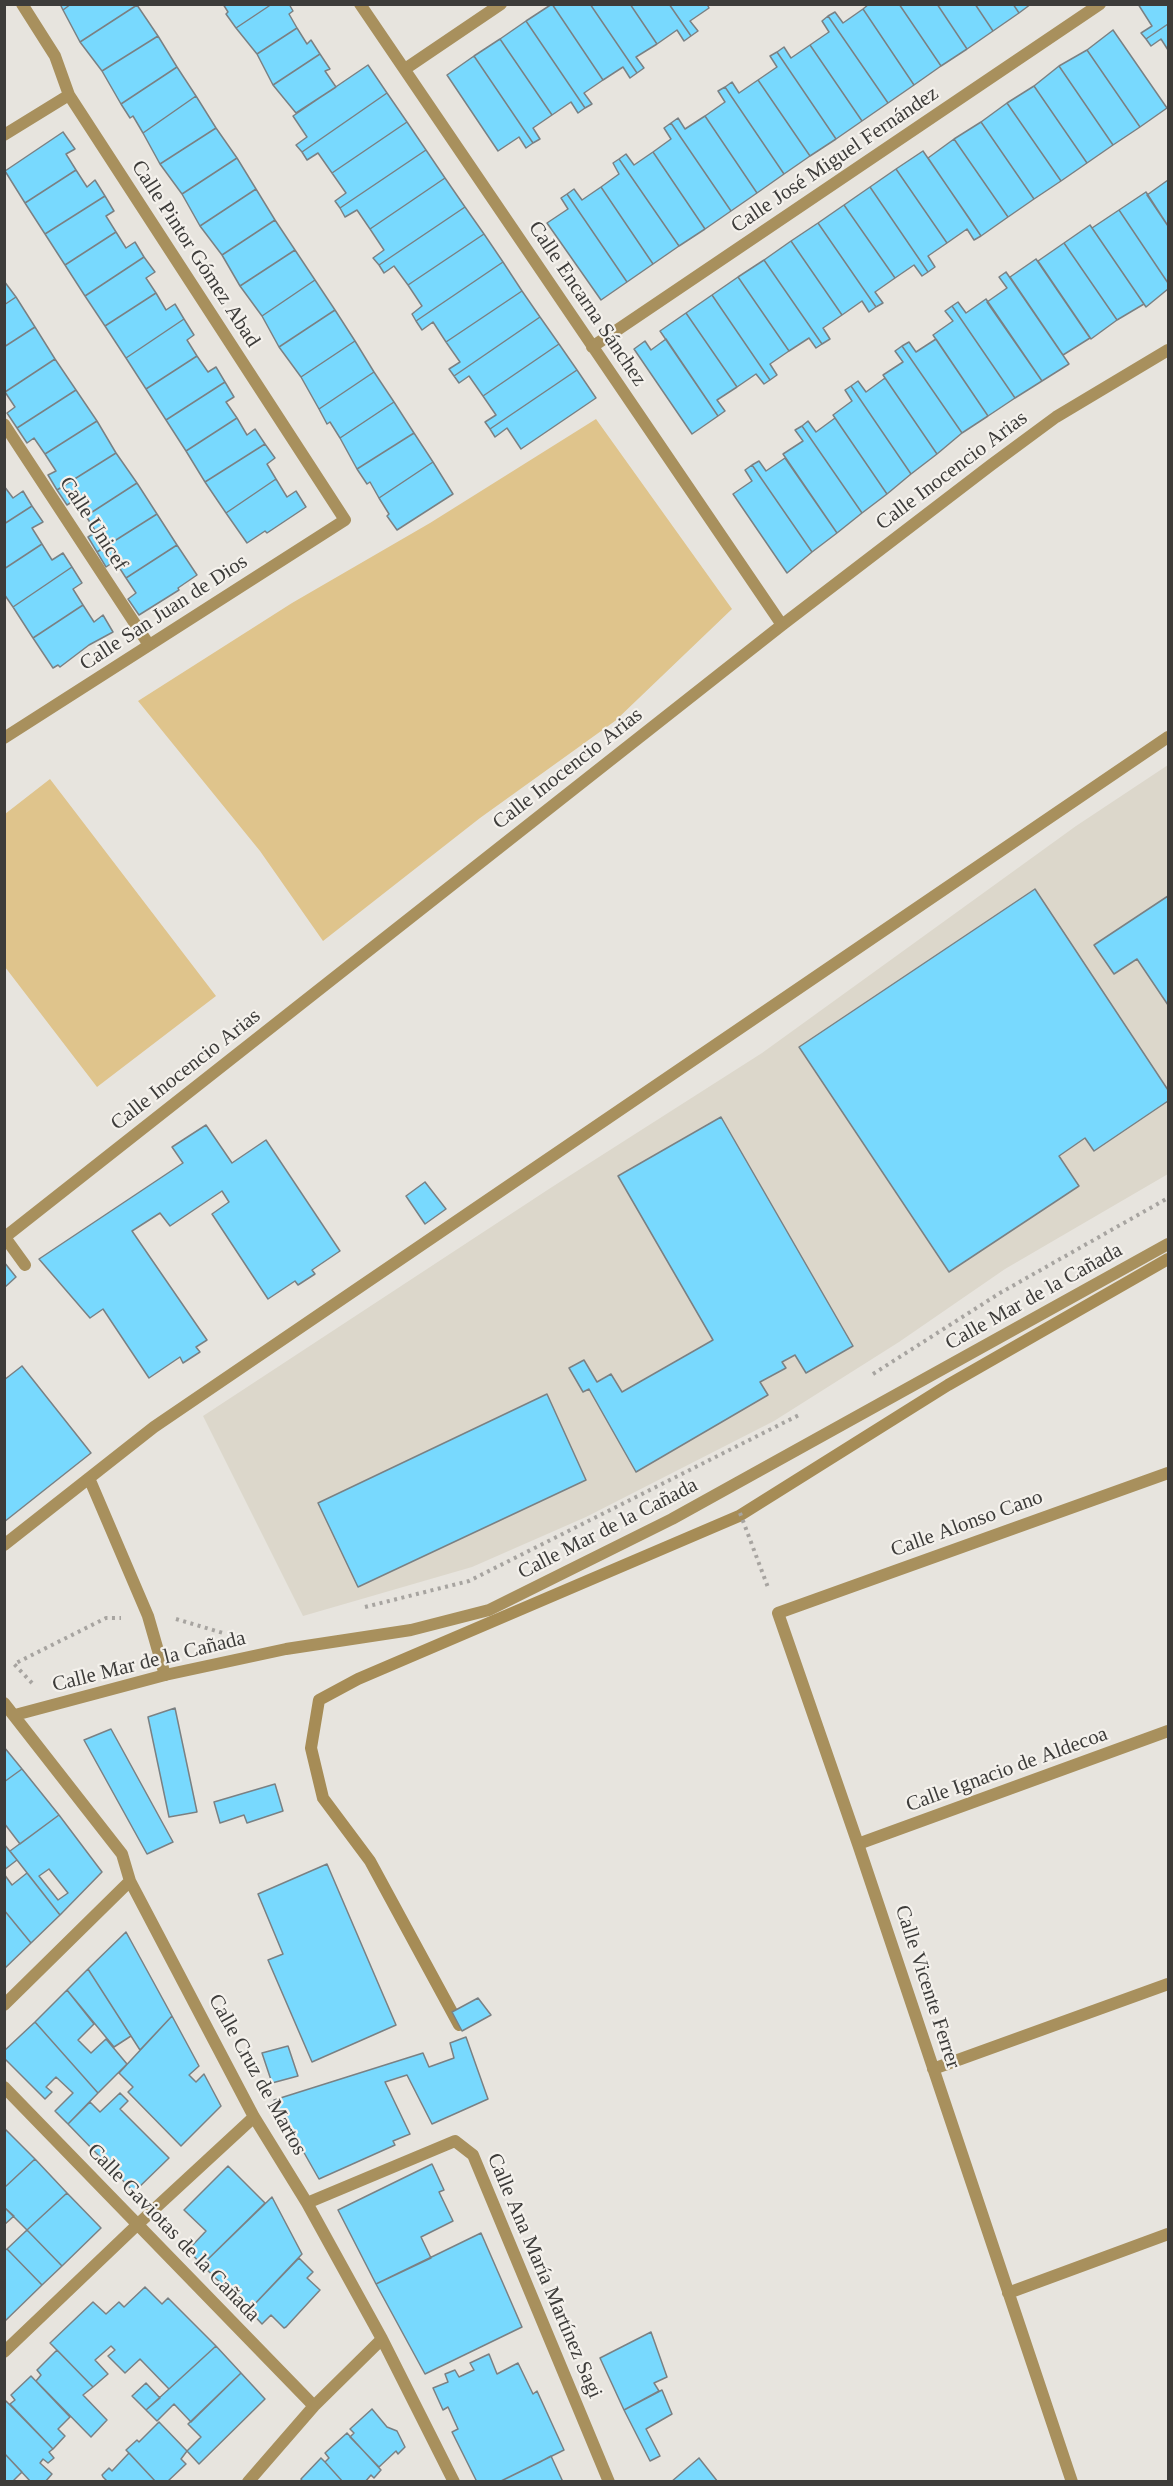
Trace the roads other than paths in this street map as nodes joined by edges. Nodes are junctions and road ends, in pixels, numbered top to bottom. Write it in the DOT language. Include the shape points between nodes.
graph roads {
  1 [pos="22,4"];
  2 [pos="360,4"];
  3 [pos="501,4"];
  4 [pos="1100,4"];
  5 [pos="405,69"];
  6 [pos="69,95"];
  7 [pos="4,135"];
  8 [pos="592,347"];
  9 [pos="1168,350"];
  10 [pos="4,424"];
  11 [pos="345,520"];
  12 [pos="782,625"];
  13 [pos="149,645"];
  14 [pos="1168,737"];
  15 [pos="4,738"];
  16 [pos="5,1237"];
  17 [pos="1168,1244"];
  18 [pos="25,1265"];
  19 [pos="1168,1473"];
  20 [pos="89,1478"];
  21 [pos="4,1545"];
  22 [pos="778,1613"];
  23 [pos="165,1675"];
  24 [pos="4,1703"];
  25 [pos="15,1715"];
  26 [pos="1168,1731"];
  27 [pos="858,1844"];
  28 [pos="130,1881"];
  29 [pos="1168,1984"];
  30 [pos="4,2005"];
  31 [pos="933,2069"];
  32 [pos="4,2086"];
  33 [pos="254,2117"];
  34 [pos="307,2203"];
  35 [pos="137,2225"];
  36 [pos="1168,2234"];
  37 [pos="1008,2293"];
  38 [pos="382,2339"];
  39 [pos="4,2352"];
  40 [pos="314,2406"];
  41 [pos="248,2481"];
  42 [pos="454,2481"];
  43 [pos="609,2481"];
  44 [pos="1072,2481"];
  1 -- 6 [label="street, Calle Pintor Gómez Abad" via="56,56"];
  2 -- 5 [label="street, Calle Encarna Sánchez"];
  3 -- 5 [label="street"];
  4 -- 8 [label="street, Calle José Miguel Fernández"];
  5 -- 8 [label="street, Calle Encarna Sánchez"];
  6 -- 7 [label="street"];
  6 -- 11 [label="street, Calle Pintor Gómez Abad"];
  8 -- 12 [label="street, Calle Encarna Sánchez"];
  9 -- 12 [label="street, Calle Inocencio Arias" via="1056,417"];
  10 -- 13 [label="street, Calle Unicef"];
  11 -- 13 [label="street, Calle San Juan de Dios"];
  12 -- 16 [label="street, Calle Inocencio Arias"];
  13 -- 15 [label="street, Calle San Juan de Dios"];
  14 -- 20 [label="street" via="154,1427"];
  16 -- 18 [label="street"];
  17 -- 23 [label="street, Calle Mar de la Cañada" via="672,1519 489,1610 411,1630 286,1649"];
  19 -- 22 [label="street, Calle Alonso Cano"];
  20 -- 21 [label="street"];
  20 -- 23 [label="street" via="148,1616"];
  22 -- 27 [label="street, Calle Vicente Ferrer"];
  23 -- 25 [label="street, Calle Mar de la Cañada"];
  24 -- 25 [label="street, Calle Cruz de Martos"];
  25 -- 28 [label="street, Calle Cruz de Martos" via="122,1854"];
  26 -- 27 [label="street, Calle Ignacio de Aldecoa"];
  27 -- 31 [label="street, Calle Vicente Ferrer"];
  28 -- 30 [label="street"];
  28 -- 33 [label="street, Calle Cruz de Martos"];
  29 -- 31 [label="street"];
  31 -- 37 [label="street, Calle Vicente Ferrer"];
  32 -- 35 [label="street, Calle Gaviotas de la Cañada"];
  33 -- 34 [label="street, Calle Cruz de Martos"];
  33 -- 35 [label="street"];
  34 -- 38 [label="street, Calle Cruz de Martos"];
  34 -- 43 [label="street, Calle Ana María Martínez Sagi" via="455,2141 473,2155"];
  35 -- 39 [label="street"];
  35 -- 40 [label="street, Calle Gaviotas de la Cañada"];
  36 -- 37 [label="street"];
  37 -- 44 [label="street, Calle Vicente Ferrer"];
  38 -- 40 [label="street"];
  38 -- 42 [label="street, Calle Cruz de Martos"];
  40 -- 41 [label="street"];
}
